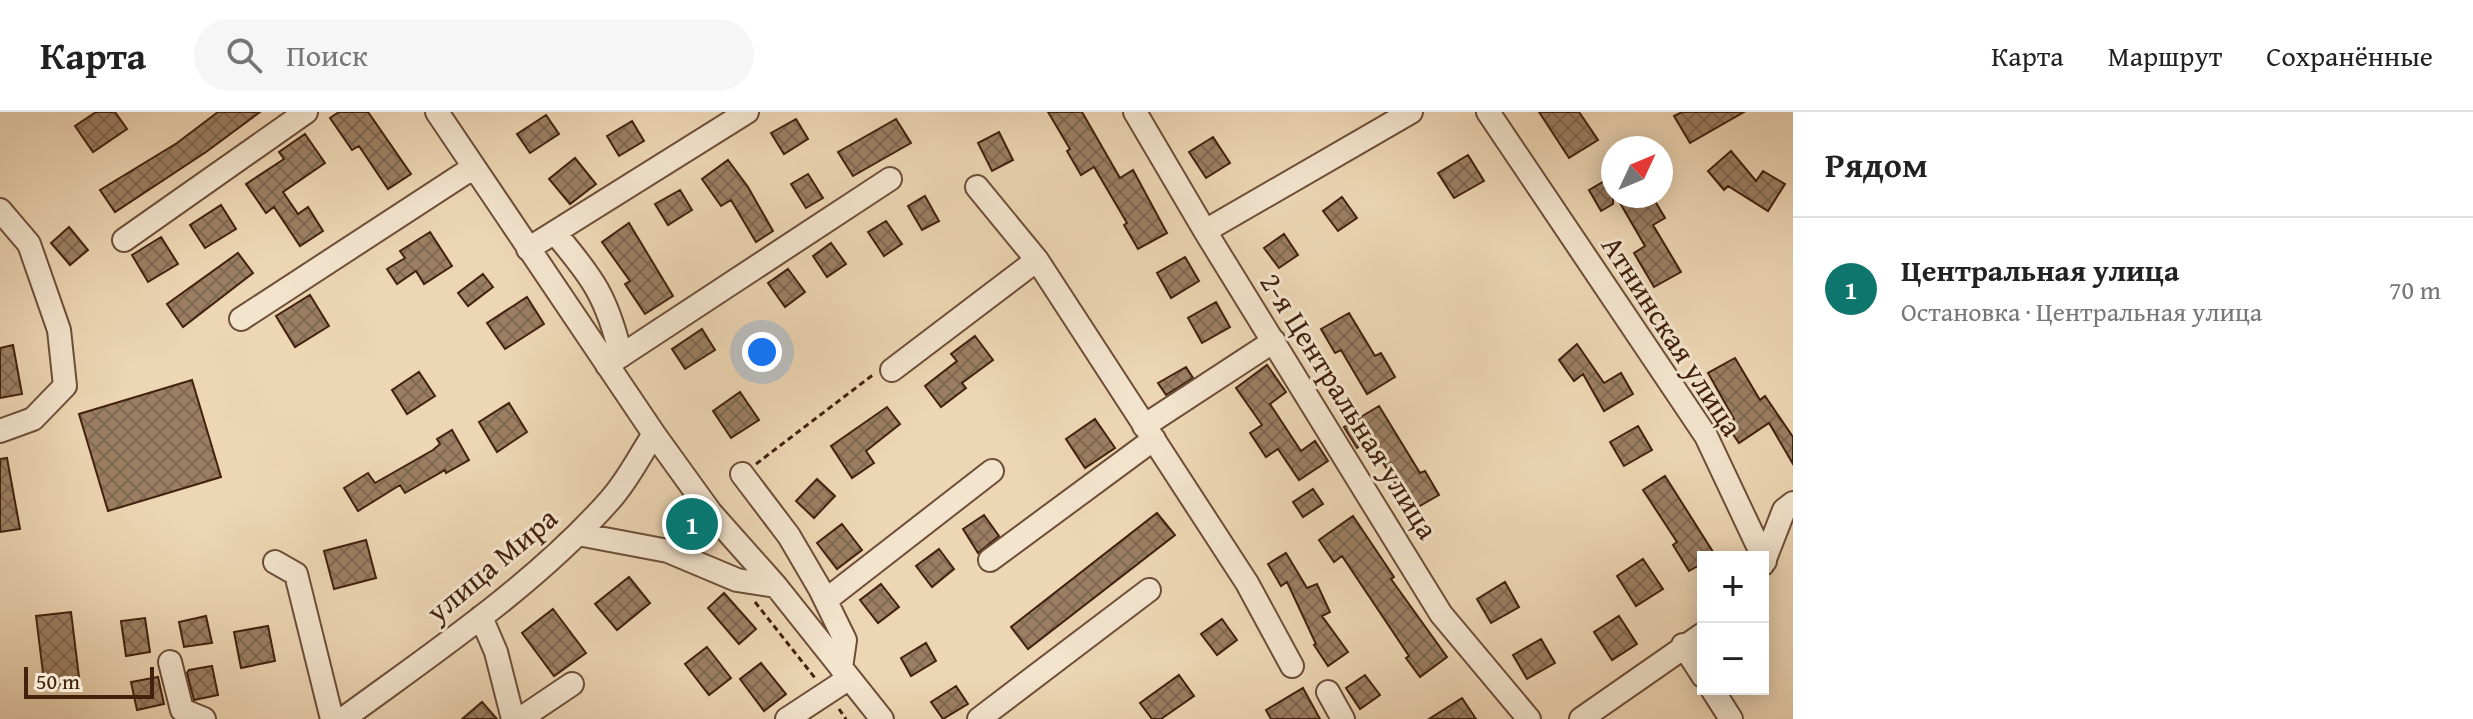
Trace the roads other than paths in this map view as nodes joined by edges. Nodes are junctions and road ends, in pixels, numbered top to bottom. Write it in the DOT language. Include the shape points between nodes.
graph roads {
  1 [pos="306,112"];
  2 [pos="437,112"];
  3 [pos="747,112"];
  4 [pos="1135,112"];
  5 [pos="1411,112"];
  6 [pos="1488,112"];
  7 [pos="474,167"];
  8 [pos="890,179"];
  9 [pos="977,187"];
  10 [pos="0,210"];
  11 [pos="1205,231"];
  12 [pos="555,233"];
  13 [pos="124,240"];
  14 [pos="528,249"];
  15 [pos="1037,260"];
  16 [pos="241,319"];
  17 [pos="1274,341"];
  18 [pos="614,360"];
  19 [pos="892,370"];
  20 [pos="0,431"];
  21 [pos="1149,433"];
  22 [pos="654,434"];
  23 [pos="992,471"];
  24 [pos="742,474"];
  25 [pos="1790,512"];
  26 [pos="578,534"];
  27 [pos="1759,551"];
  28 [pos="1769,552"];
  29 [pos="990,560"];
  30 [pos="275,562"];
  31 [pos="776,586"];
  32 [pos="1149,590"];
  33 [pos="826,600"];
  34 [pos="481,617"];
  35 [pos="1697,637"];
  36 [pos="1683,645"];
  37 [pos="170,662"];
  38 [pos="1292,666"];
  39 [pos="1697,667"];
  40 [pos="845,673"];
  41 [pos="572,684"];
  42 [pos="1328,692"];
  43 [pos="1716,695"];
  44 [pos="204,719"];
  45 [pos="332,719"];
  46 [pos="343,719"];
  47 [pos="513,719"];
  48 [pos="520,719"];
  49 [pos="787,719"];
  50 [pos="882,719"];
  51 [pos="979,719"];
  52 [pos="1343,719"];
  53 [pos="1529,719"];
  54 [pos="1581,719"];
  55 [pos="1731,719"];
  1 -- 13 [label="street"];
  2 -- 7 [label="street"];
  3 -- 12 [label="street"];
  4 -- 11 [label="street, 2-я Центральная улица"];
  5 -- 11 [label="street"];
  6 -- 27 [label="street, Атнинская улица" via="1706,436"];
  7 -- 14 [label="street"];
  7 -- 16 [label="street"];
  8 -- 18 [label="street"];
  9 -- 15 [label="street"];
  10 -- 20 [label="street" via="29,244 59,330 65,386 33,419"];
  11 -- 17 [label="street, 2-я Центральная улица"];
  12 -- 14 [label="street"];
  12 -- 18 [label="street" via="591,275 611,315"];
  14 -- 18 [label="street"];
  15 -- 19 [label="street"];
  15 -- 21 [label="street"];
  17 -- 21 [label="street"];
  17 -- 53 [label="street, 2-я Центральная улица" via="1441,614"];
  18 -- 22 [label="street"];
  21 -- 29 [label="street"];
  21 -- 38 [label="street" via="1247,583"];
  22 -- 26 [label="street, улица Мира" via="613,497"];
  22 -- 31 [label="street" via="711,513"];
  23 -- 33 [label="street"];
  24 -- 33 [label="street" via="789,536"];
  25 -- 28 [label="street"];
  26 -- 31 [label="street" via="668,551 737,580"];
  26 -- 34 [label="street, улица Мира"];
  30 -- 45 [label="street" via="296,574"];
  31 -- 40 [label="street"];
  32 -- 51 [label="street"];
  33 -- 40 [label="street" via="845,640"];
  34 -- 46 [label="street, улица Мира"];
  34 -- 47 [label="street"];
  35 -- 36 [label="street"];
  36 -- 39 [label="street"];
  36 -- 54 [label="street"];
  37 -- 44 [label="street" via="182,710"];
  40 -- 49 [label="street"];
  40 -- 50 [label="street"];
  41 -- 48 [label="street"];
  42 -- 52 [label="street"];
  43 -- 55 [label="street"];
}
